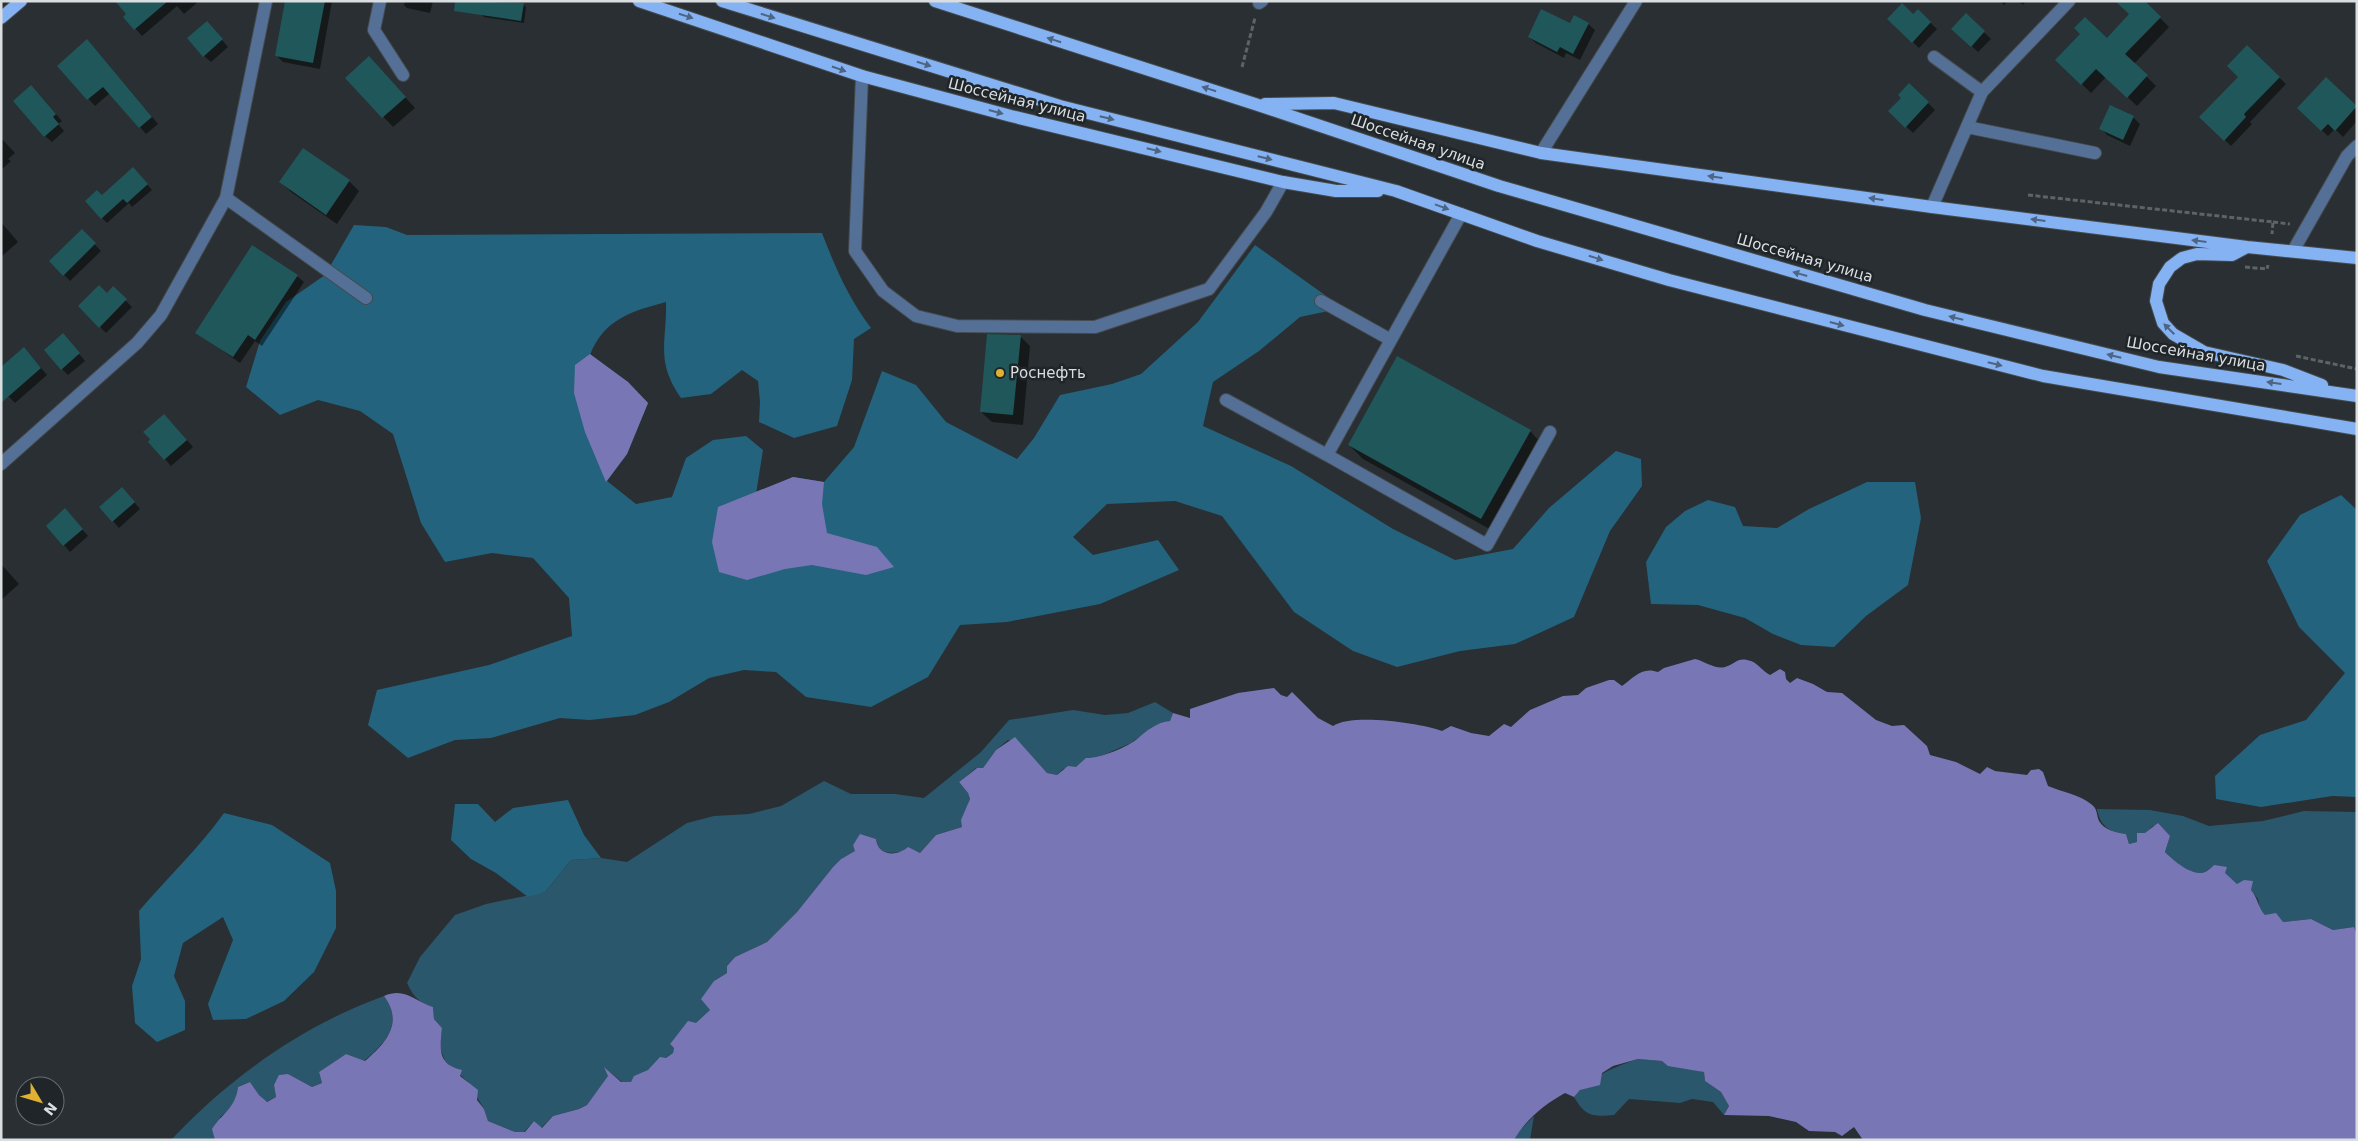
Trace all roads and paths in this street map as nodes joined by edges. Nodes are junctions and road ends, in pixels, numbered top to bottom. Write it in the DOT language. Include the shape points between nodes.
graph roads {
  1 [pos="21,1"];
  2 [pos="266,1"];
  3 [pos="380,1"];
  4 [pos="639,1"];
  5 [pos="722,1"];
  6 [pos="934,1"];
  7 [pos="1636,1"];
  8 [pos="2069,1"];
  9 [pos="1260,2"];
  10 [pos="1,18"];
  11 [pos="1934,57"];
  12 [pos="1242,67"];
  13 [pos="403,75"];
  14 [pos="862,76"];
  15 [pos="1982,92"];
  16 [pos="1255,104"];
  17 [pos="1967,126"];
  18 [pos="2357,146"];
  19 [pos="2095,152"];
  20 [pos="1541,153"];
  21 [pos="1283,182"];
  22 [pos="1396,191"];
  23 [pos="226,198"];
  24 [pos="1932,207"];
  25 [pos="1461,214"];
  26 [pos="2247,247"];
  27 [pos="2292,251"];
  28 [pos="2357,258"];
  29 [pos="366,298"];
  30 [pos="1321,300"];
  31 [pos="1391,340"];
  32 [pos="2351,395"];
  33 [pos="1226,400"];
  34 [pos="2357,429"];
  35 [pos="1550,432"];
  36 [pos="1326,456"];
  37 [pos="1,464"];
  1 -- 10 [label="main road"];
  2 -- 23 [label="street"];
  3 -- 13 [label="street" via="374,30"];
  4 -- 14 [label="main road, Шоссейная улица, one-way"];
  5 -- 22 [label="main road, Шоссейная улица, one-way" via="1060,106"];
  16 -- 6 [label="main road, Шоссейная улица, one-way"];
  7 -- 20 [label="street"];
  8 -- 15 [label="street"];
  9 -- 12 [label="path"];
  11 -- 15 [label="street"];
  14 -- 21 [label="main road, Шоссейная улица, one-way"];
  14 -- 21 [label="street" via="855,251 883,291 916,316 957,326 1096,327 1209,290 1266,212"];
  15 -- 17 [label="street"];
  16 -- 20 [label="main road, Шоссейная улица" via="1334,103"];
  32 -- 16 [label="main road, Шоссейная улица, one-way" via="2159,367 1925,310 1499,186"];
  17 -- 19 [label="street"];
  17 -- 24 [label="street"];
  18 -- 27 [label="street" via="2347,156"];
  24 -- 20 [label="main road, Шоссейная улица, one-way"];
  21 -- 22 [label="main road, Шоссейная улица" via="1336,191"];
  22 -- 25 [label="main road, Шоссейная улица, one-way"];
  23 -- 29 [label="street"];
  23 -- 37 [label="street" via="150,330"];
  26 -- 24 [label="main road, Шоссейная улица, one-way"];
  25 -- 31 [label="street"];
  25 -- 34 [label="main road, Шоссейная улица, one-way" via="1536,241 1669,280 2043,376"];
  26 -- 27 [label="main road, Шоссейная улица"];
  32 -- 26 [label="main road, one-way" via="2282,370 2204,352 2173,334 2163,323 2156,301 2159,284 2170,267 2182,258 2197,254 2232,255"];
  27 -- 28 [label="main road, Шоссейная улица"];
  30 -- 31 [label="street"];
  31 -- 36 [label="street"];
  33 -- 36 [label="street"];
  35 -- 36 [label="street" via="1488,545"];
}
